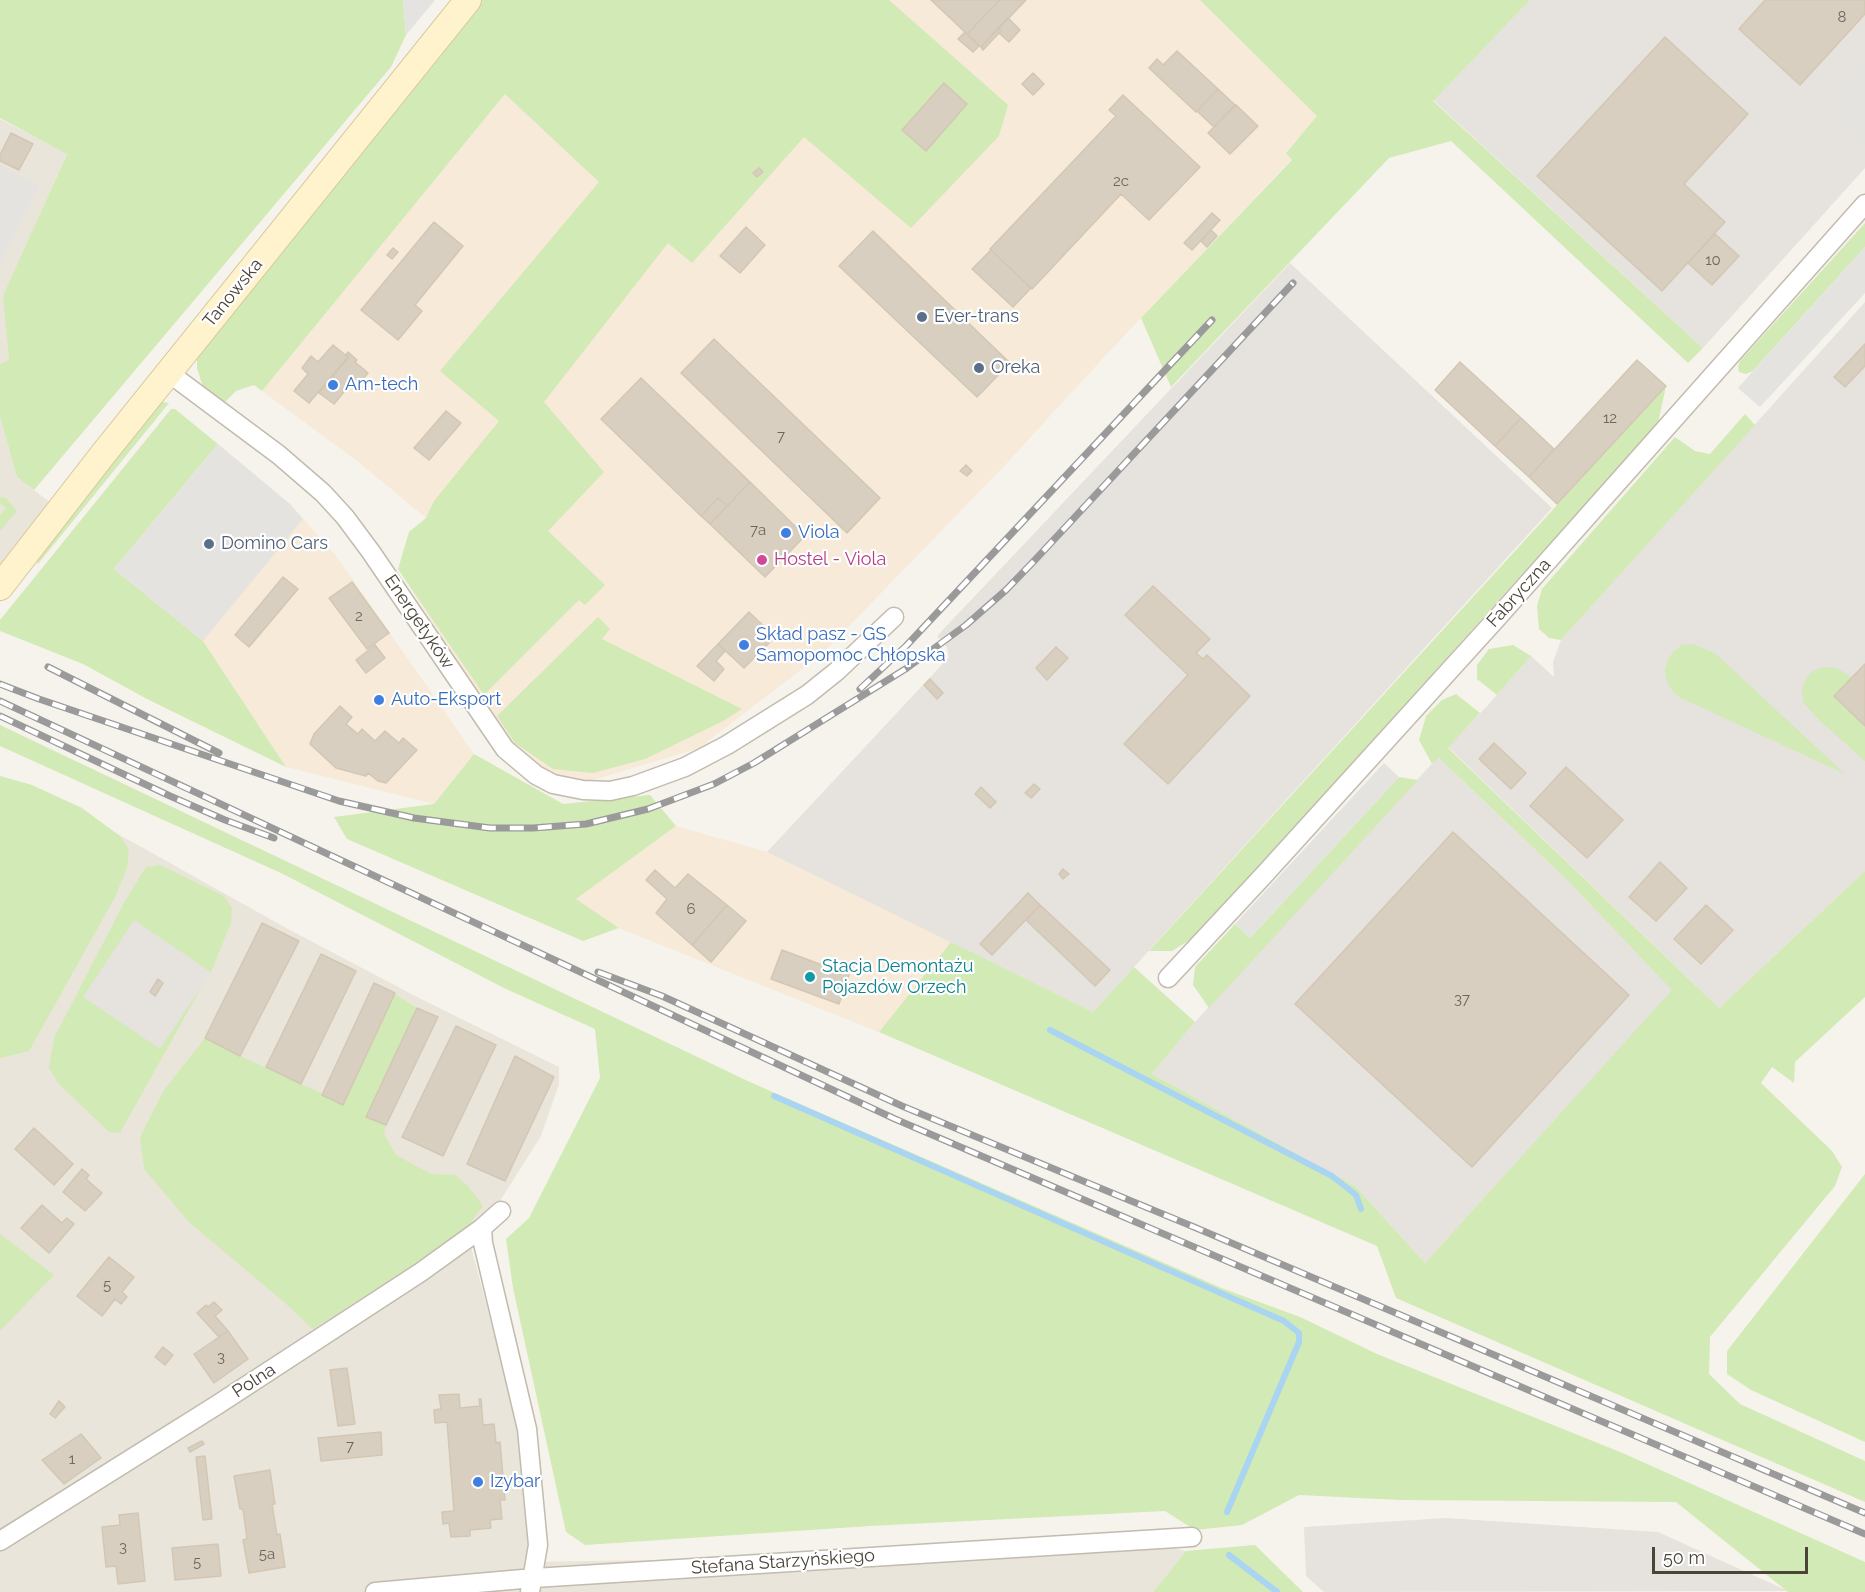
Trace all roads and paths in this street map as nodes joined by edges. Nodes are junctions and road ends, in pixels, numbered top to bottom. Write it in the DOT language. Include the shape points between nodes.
graph roads {
  1 [pos="468,0"];
  2 [pos="1865,204"];
  3 [pos="169,372"];
  4 [pos="0,587"];
  5 [pos="894,617"];
  6 [pos="1168,978"];
  7 [pos="501,1211"];
  8 [pos="482,1228"];
  9 [pos="1192,1537"];
  10 [pos="0,1541"];
  11 [pos="532,1585"];
  12 [pos="375,1592"];
  1 -- 3 [label="main road, Tanowska"];
  2 -- 6 [label="street, Fabryczna" via="1498,617"];
  3 -- 4 [label="main road, Tanowska"];
  3 -- 5 [label="street, Energetyków" via="323,493 371,552 505,749 553,784 610,791 685,767 807,695"];
  7 -- 8 [label="street, Polna"];
  8 -- 10 [label="street, Polna" via="217,1405"];
  8 -- 11 [label="street" via="527,1429 538,1545"];
  9 -- 11 [label="street, Stefana Starzyńskiego"];
  11 -- 12 [label="street, Stefana Starzyńskiego"];
}
